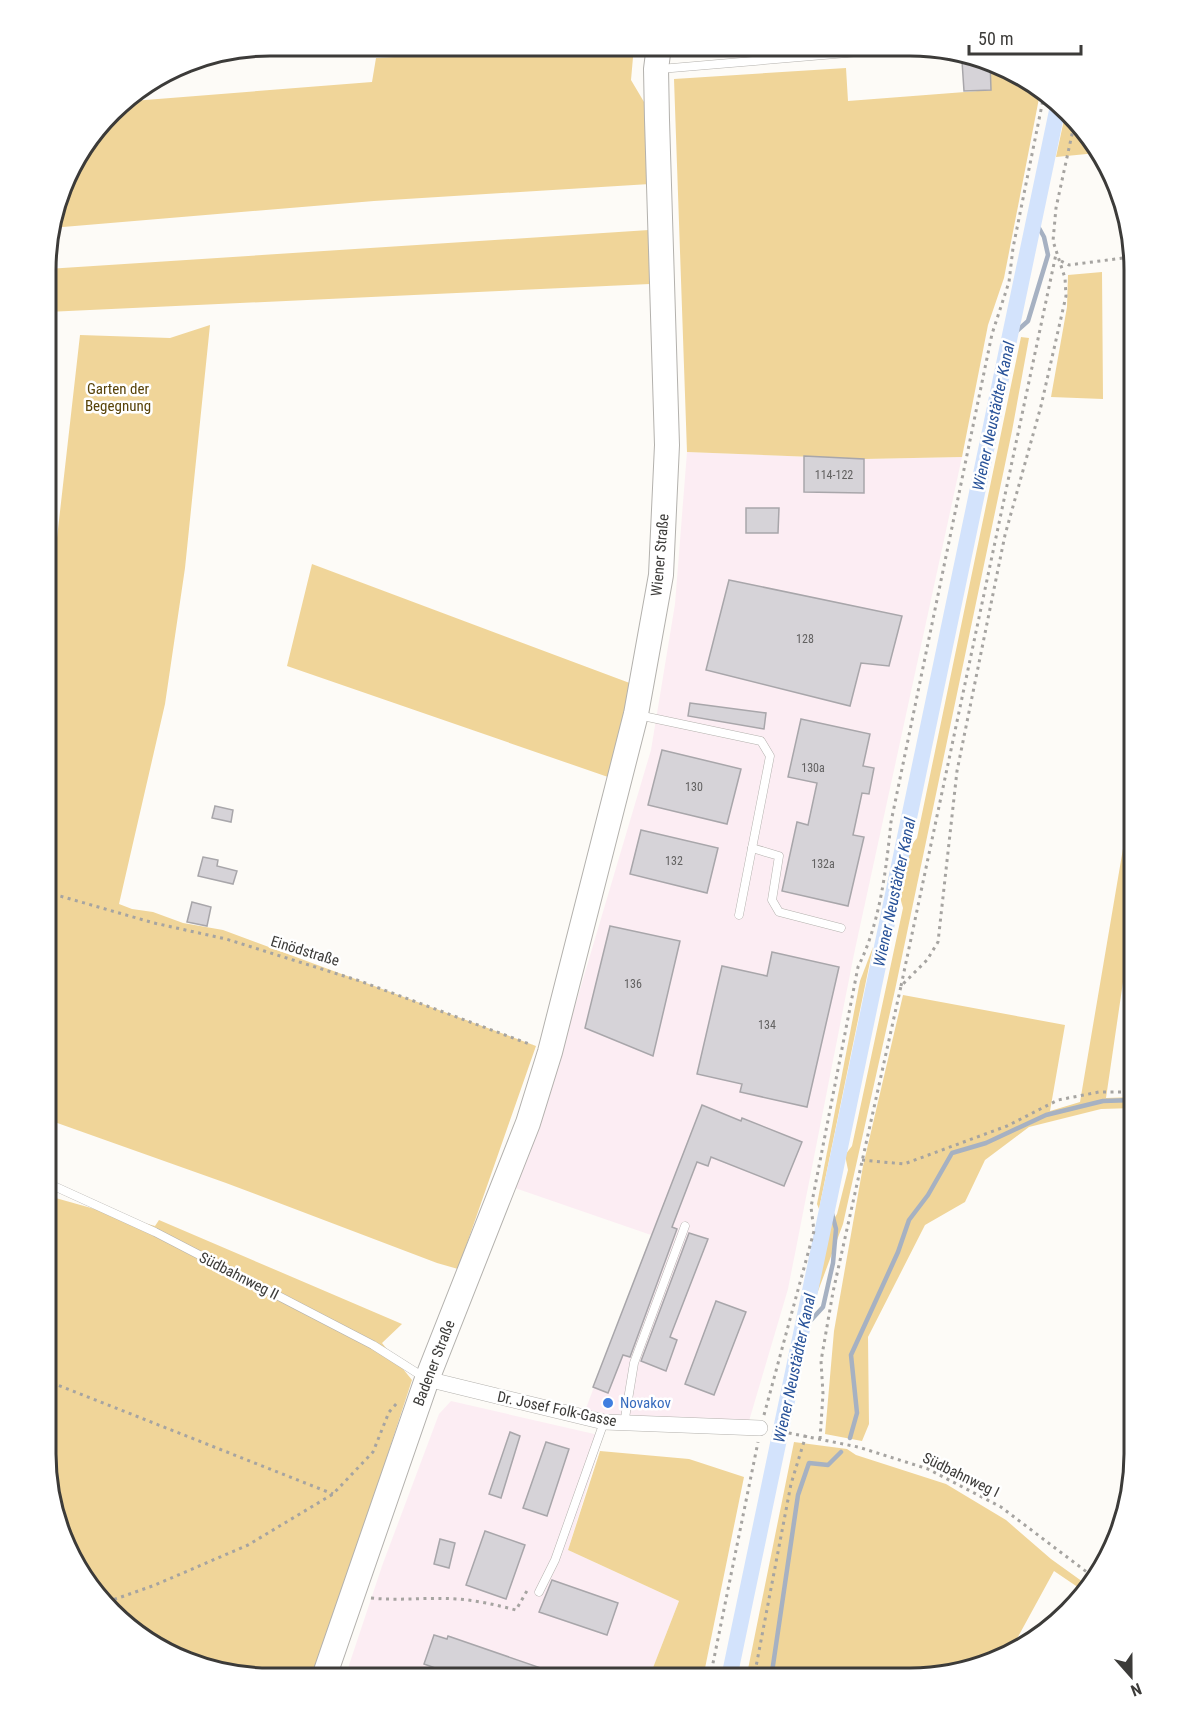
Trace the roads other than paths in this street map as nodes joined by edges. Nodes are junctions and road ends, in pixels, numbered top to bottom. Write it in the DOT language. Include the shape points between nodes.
graph roads {
  1 [pos="705,56"];
  2 [pos="658,58"];
  3 [pos="636,714"];
  4 [pos="752,848"];
  5 [pos="739,915"];
  6 [pos="841,928"];
  7 [pos="550,1052"];
  8 [pos="56,1187"];
  9 [pos="685,1226"];
  10 [pos="428,1379"];
  11 [pos="604,1422"];
  12 [pos="624,1424"];
  13 [pos="760,1428"];
  14 [pos="539,1592"];
  15 [pos="327,1668"];
  1 -- 2 [label="lane"];
  2 -- 3 [label="main road, Wiener Straße" via="667,445 661,575"];
  3 -- 4 [label="lane" via="761,741 770,756"];
  3 -- 7 [label="main road, Wiener Straße"];
  4 -- 5 [label="lane"];
  4 -- 6 [label="lane" via="779,856 772,900 779,912"];
  7 -- 10 [label="main road, Badener Straße" via="528,1123"];
  8 -- 10 [label="lane, Südbahnweg II" via="300,1307"];
  9 -- 12 [label="lane" via="634,1363"];
  10 -- 11 [label="street, Dr. Josef Folk-Gasse"];
  10 -- 15 [label="main road, Badener Straße"];
  11 -- 12 [label="street, Dr. Josef Folk-Gasse"];
  11 -- 14 [label="lane" via="555,1560"];
  12 -- 13 [label="street, Dr. Josef Folk-Gasse"];
}
